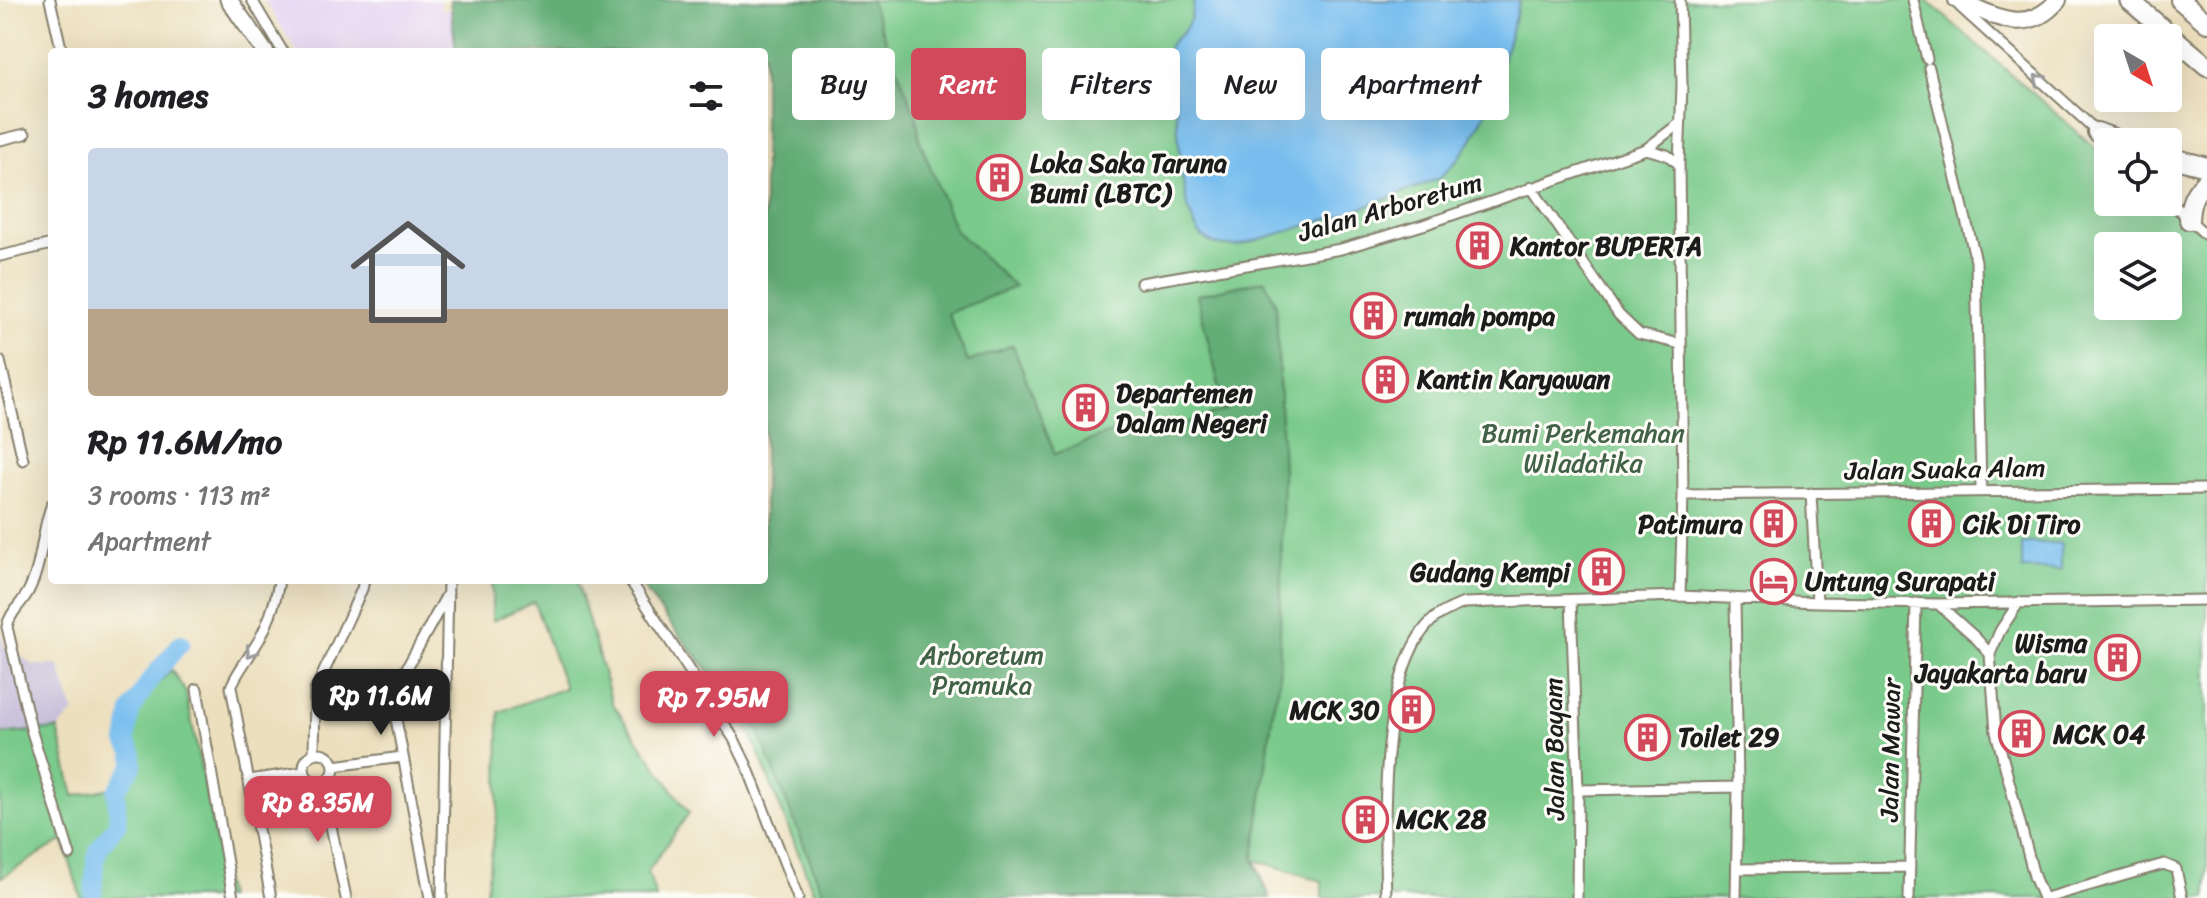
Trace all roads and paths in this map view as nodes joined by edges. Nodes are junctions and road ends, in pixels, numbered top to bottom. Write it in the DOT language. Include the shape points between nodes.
graph roads {
  1 [pos="50,0"];
  2 [pos="225,0"];
  3 [pos="233,0"];
  4 [pos="252,0"];
  5 [pos="1680,0"];
  6 [pos="1913,0"];
  7 [pos="1954,0"];
  8 [pos="2129,0"];
  9 [pos="2180,0"];
  10 [pos="2055,3"];
  11 [pos="2207,23"];
  12 [pos="61,48"];
  13 [pos="258,48"];
  14 [pos="266,48"];
  15 [pos="281,48"];
  16 [pos="2207,66"];
  17 [pos="1680,123"];
  18 [pos="2094,130"];
  19 [pos="25,134"];
  20 [pos="0,140"];
  21 [pos="1646,149"];
  22 [pos="2182,161"];
  23 [pos="1679,164"];
  24 [pos="2207,167"];
  25 [pos="2207,180"];
  26 [pos="1531,187"];
  27 [pos="2182,213"];
  28 [pos="2189,220"];
  29 [pos="2207,236"];
  30 [pos="48,245"];
  31 [pos="0,256"];
  32 [pos="1141,283"];
  33 [pos="1680,344"];
  34 [pos="0,361"];
  35 [pos="23,460"];
  36 [pos="2207,489"];
  37 [pos="1981,490"];
  38 [pos="1811,493"];
  39 [pos="1683,495"];
  40 [pos="48,515"];
  41 [pos="278,584"];
  42 [pos="363,584"];
  43 [pos="448,584"];
  44 [pos="633,584"];
  45 [pos="448,593"];
  46 [pos="1680,596"];
  47 [pos="1735,599"];
  48 [pos="1571,600"];
  49 [pos="2207,600"];
  50 [pos="1817,602"];
  51 [pos="2019,602"];
  52 [pos="1916,603"];
  53 [pos="1938,604"];
  54 [pos="1990,654"];
  55 [pos="197,689"];
  56 [pos="314,754"];
  57 [pos="402,757"];
  58 [pos="334,766"];
  59 [pos="304,772"];
  60 [pos="249,780"];
  61 [pos="322,783"];
  62 [pos="1738,787"];
  63 [pos="1578,790"];
  64 [pos="70,855"];
  65 [pos="1910,867"];
  66 [pos="1737,869"];
  67 [pos="233,898"];
  68 [pos="271,898"];
  69 [pos="346,898"];
  70 [pos="430,898"];
  71 [pos="442,898"];
  72 [pos="798,898"];
  73 [pos="1386,898"];
  74 [pos="1577,898"];
  75 [pos="1736,898"];
  76 [pos="1909,898"];
  77 [pos="2044,898"];
  78 [pos="2182,898"];
  1 -- 12 [label="street"];
  2 -- 13 [label="street"];
  3 -- 14 [label="street"];
  4 -- 15 [label="street"];
  5 -- 17 [label="street"];
  6 -- 37 [label="street" via="1976,261"];
  7 -- 10 [label="highway" via="2022,22 2038,18"];
  18 -- 7 [label="street, one-way"];
  8 -- 16 [label="highway"];
  9 -- 11 [label="highway"];
  17 -- 21 [label="street, Jalan Arboretum"];
  17 -- 23 [label="street"];
  19 -- 20 [label="street"];
  21 -- 23 [label="street"];
  21 -- 26 [label="street, Jalan Arboretum"];
  22 -- 24 [label="highway"];
  23 -- 33 [label="street"];
  25 -- 28 [label="highway" via="2190,203"];
  26 -- 32 [label="street, Jalan Arboretum" via="1341,249"];
  26 -- 33 [label="street" via="1619,315 1639,334"];
  27 -- 28 [label="street"];
  28 -- 29 [label="street"];
  30 -- 31 [label="street"];
  33 -- 39 [label="street"];
  34 -- 35 [label="street"];
  36 -- 37 [label="street, Jalan Suaka Alam"];
  37 -- 38 [label="street, Jalan Suaka Alam"];
  38 -- 39 [label="street, Jalan Suaka Alam"];
  38 -- 50 [label="street"];
  39 -- 46 [label="street"];
  40 -- 64 [label="street" via="34,580 7,627 31,729"];
  41 -- 60 [label="street, one-way" via="256,646 231,687"];
  42 -- 56 [label="street" via="315,691"];
  43 -- 45 [label="street"];
  44 -- 72 [label="street" via="734,739"];
  45 -- 57 [label="street" via="392,698"];
  45 -- 71 [label="street"];
  46 -- 47 [label="street"];
  46 -- 48 [label="street"];
  47 -- 50 [label="street"];
  47 -- 62 [label="street"];
  48 -- 63 [label="street, Jalan Bayam"];
  48 -- 73 [label="street" via="1464,603 1435,618 1412,647 1389,750"];
  49 -- 51 [label="street"];
  50 -- 52 [label="street"];
  51 -- 53 [label="street"];
  51 -- 54 [label="street"];
  52 -- 53 [label="street"];
  52 -- 65 [label="street, Jalan Mawar"];
  53 -- 54 [label="street"];
  54 -- 77 [label="street" via="1996,732 2029,861"];
  55 -- 67 [label="street"];
  56 -- 58 [label="street" via="327,755"];
  56 -- 59 [label="street" via="307,758"];
  57 -- 58 [label="street"];
  57 -- 70 [label="street"];
  58 -- 61 [label="street" via="332,776"];
  59 -- 60 [label="street"];
  59 -- 61 [label="street" via="312,782"];
  60 -- 68 [label="street"];
  61 -- 69 [label="street"];
  62 -- 63 [label="street"];
  62 -- 66 [label="street"];
  63 -- 74 [label="street, Jalan Bayam"];
  65 -- 66 [label="street"];
  65 -- 76 [label="street, Jalan Mawar"];
  66 -- 75 [label="street"];
  77 -- 78 [label="street" via="2164,864 2176,869"];
}
